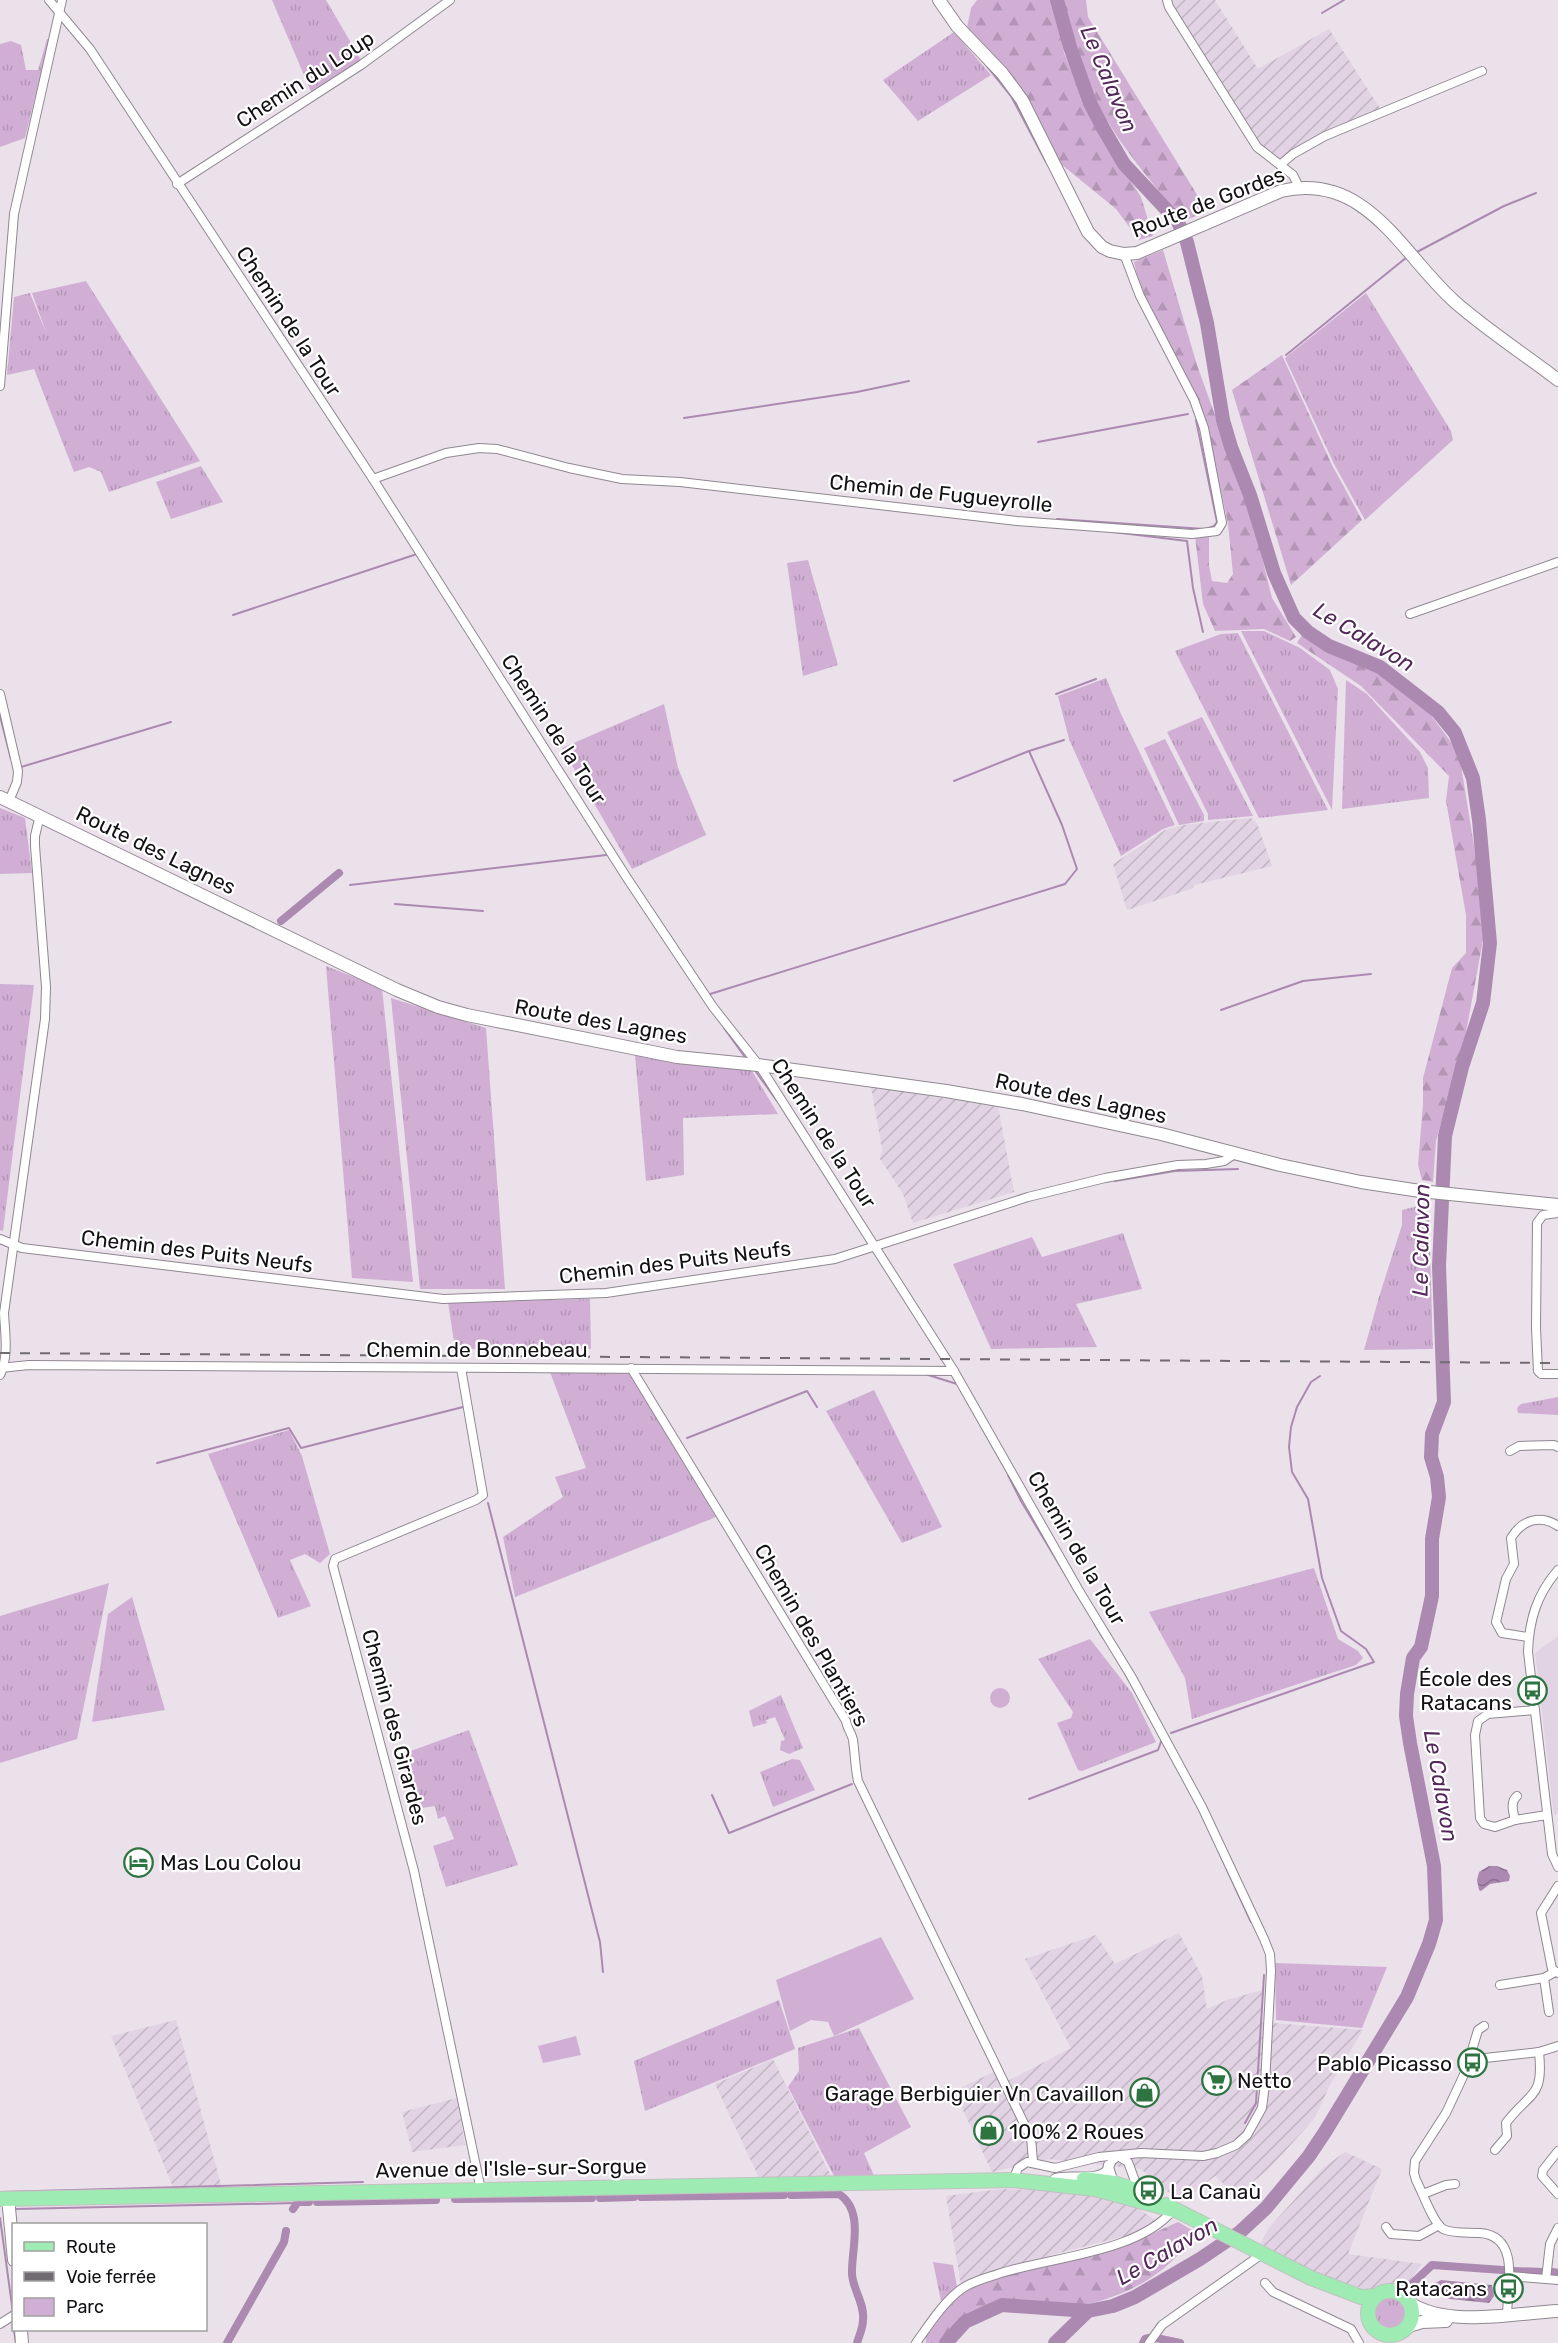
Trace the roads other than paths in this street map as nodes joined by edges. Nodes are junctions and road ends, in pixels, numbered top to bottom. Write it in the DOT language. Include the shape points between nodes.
graph roads {
  1 [pos="49,0"];
  2 [pos="62,0"];
  3 [pos="450,0"];
  4 [pos="939,0"];
  5 [pos="1167,0"];
  6 [pos="60,14"];
  7 [pos="1482,71"];
  8 [pos="1280,165"];
  9 [pos="177,184"];
  10 [pos="1299,187"];
  11 [pos="1124,254"];
  12 [pos="1558,380"];
  13 [pos="0,386"];
  14 [pos="373,479"];
  15 [pos="1558,562"];
  16 [pos="1410,614"];
  17 [pos="0,694"];
  18 [pos="5,799"];
  19 [pos="40,815"];
  20 [pos="758,1065"];
  21 [pos="1236,1154"];
  22 [pos="1558,1204"];
  23 [pos="1558,1213"];
  24 [pos="0,1239"];
  25 [pos="14,1245"];
  26 [pos="877,1247"];
  27 [pos="461,1368"];
  28 [pos="631,1368"];
  29 [pos="1,1370"];
  30 [pos="954,1371"];
  31 [pos="1558,1374"];
  32 [pos="1558,1447"];
  33 [pos="1510,1451"];
  34 [pos="1557,1524"];
  35 [pos="1558,1570"];
  36 [pos="1528,1637"];
  37 [pos="1535,1710"];
  38 [pos="1517,1796"];
  39 [pos="1547,1815"];
  40 [pos="1515,1820"];
  41 [pos="1558,1867"];
  42 [pos="1558,1886"];
  43 [pos="1556,1972"];
  44 [pos="1544,1978"];
  45 [pos="1500,1985"];
  46 [pos="1549,2012"];
  47 [pos="1484,2026"];
  48 [pos="1558,2046"];
  49 [pos="1539,2052"];
  50 [pos="1478,2060"];
  51 [pos="1495,2150"];
  52 [pos="1558,2151"];
  53 [pos="1141,2153"];
  54 [pos="1118,2156"];
  55 [pos="1099,2157"];
  56 [pos="1033,2161"];
  57 [pos="1109,2167"];
  58 [pos="1055,2178"];
  59 [pos="1123,2179"];
  60 [pos="1018,2180"];
  61 [pos="1455,2184"];
  62 [pos="1090,2188"];
  63 [pos="481,2190"];
  64 [pos="1423,2194"];
  65 [pos="1558,2194"];
  66 [pos="2,2198"];
  67 [pos="1150,2200"];
  68 [pos="1173,2210"];
  69 [pos="1438,2225"];
  70 [pos="1386,2227"];
  71 [pos="1558,2228"];
  72 [pos="12,2250"];
  73 [pos="1260,2253"];
  74 [pos="1509,2277"];
  75 [pos="1311,2278"];
  76 [pos="1546,2279"];
  77 [pos="1558,2280"];
  78 [pos="1265,2283"];
  79 [pos="1375,2296"];
  80 [pos="1410,2303"];
  81 [pos="1558,2312"];
  82 [pos="1507,2314"];
  83 [pos="1368,2316"];
  84 [pos="1409,2326"];
  85 [pos="1376,2336"];
  86 [pos="1393,2339"];
  87 [pos="916,2343"];
  88 [pos="1149,2343"];
  89 [pos="1359,2343"];
  1 -- 6 [label="street, Chemin de la Tour"];
  2 -- 6 [label="street"];
  3 -- 9 [label="street, Chemin du Loup" via="361,65"];
  4 -- 11 [label="street, Route de Gordes" via="1022,100 1088,232 1102,247"];
  5 -- 8 [label="street" via="1257,147"];
  6 -- 9 [label="street, Chemin de la Tour" via="90,49"];
  6 -- 13 [label="street" via="14,214"];
  7 -- 8 [label="street" via="1325,136"];
  8 -- 10 [label="street" via="1293,175"];
  9 -- 14 [label="street, Chemin de la Tour"];
  10 -- 11 [label="street, Route de Gordes" via="1281,191 1149,248"];
  10 -- 12 [label="street, Route de Gordes" via="1335,193 1360,204 1455,302"];
  11 -- 14 [label="street, Chemin de Fugueyrolle" via="1140,297 1194,400 1204,428 1222,524 1217,531 1192,534 1017,520 680,482 622,479 497,449 446,453"];
  14 -- 20 [label="street, Chemin de la Tour" via="640,897 713,1007"];
  15 -- 16 [label="street"];
  17 -- 18 [label="street" via="18,771 17,782"];
  18 -- 19 [label="street, Route des Lagnes"];
  19 -- 20 [label="street, Route des Lagnes" via="438,1007 647,1051"];
  19 -- 25 [label="street" via="35,846 45,1019"];
  20 -- 21 [label="street, Route des Lagnes" via="1022,1104"];
  20 -- 26 [label="street, Chemin de la Tour"];
  21 -- 22 [label="street, Route des Lagnes" via="1361,1182"];
  21 -- 26 [label="street, Chemin des Puits Neufs" via="1224,1161 1126,1174 1028,1197"];
  23 -- 31 [label="street" via="1543,1215 1537,1223 1536,1328 1538,1371"];
  24 -- 25 [label="street, Chemin des Puits Neufs"];
  25 -- 26 [label="street, Chemin des Puits Neufs" via="443,1299 606,1293 835,1259"];
  25 -- 29 [label="street"];
  26 -- 30 [label="street, Chemin de la Tour"];
  27 -- 28 [label="street, Chemin de Bonnebeau"];
  27 -- 29 [label="street, Chemin de Bonnebeau" via="29,1365"];
  27 -- 63 [label="street, Chemin des Girardes" via="483,1495 335,1559 333,1566 414,1871"];
  28 -- 30 [label="street, Chemin de Bonnebeau"];
  28 -- 56 [label="street, Chemin des Plantiers" via="846,1721 858,1781 1031,2138"];
  30 -- 53 [label="street, Chemin de la Tour" via="1137,1685 1202,1807 1270,1954 1262,2108 1247,2134 1236,2145 1203,2156"];
  32 -- 33 [label="street" via="1519,1446"];
  34 -- 36 [label="street" via="1526,1522 1511,1538 1514,1564 1506,1579 1496,1622 1502,1633"];
  35 -- 36 [label="street" via="1533,1611"];
  36 -- 37 [label="street"];
  37 -- 39 [label="street"];
  37 -- 40 [label="street" via="1488,1714 1475,1728 1480,1818 1484,1824 1495,1827"];
  38 -- 40 [label="street" via="1512,1805"];
  39 -- 40 [label="street"];
  39 -- 41 [label="street" via="1552,1854"];
  42 -- 43 [label="street" via="1541,1913 1549,1960"];
  43 -- 44 [label="street"];
  44 -- 45 [label="street"];
  44 -- 46 [label="street"];
  47 -- 50 [label="street" via="1478,2030 1472,2050"];
  48 -- 49 [label="street"];
  49 -- 50 [label="street"];
  49 -- 51 [label="street" via="1538,2089 1506,2123 1507,2136"];
  50 -- 64 [label="street" via="1464,2072 1446,2113 1415,2161 1414,2173"];
  52 -- 65 [label="street" via="1542,2176"];
  53 -- 54 [label="street, Chemin de la Tour"];
  53 -- 59 [label="street"];
  54 -- 55 [label="street, Chemin de la Tour"];
  54 -- 57 [label="street"];
  54 -- 59 [label="street" via="1126,2159"];
  55 -- 56 [label="street, Chemin de la Tour" via="1055,2168"];
  55 -- 57 [label="street"];
  56 -- 60 [label="street" via="1022,2164"];
  57 -- 58 [label="street" via="1099,2176"];
  57 -- 59 [label="street"];
  58 -- 59 [label="main road, Avenue de l'Isle-sur-Sorgue"];
  58 -- 60 [label="main road, Avenue de l'Isle-sur-Sorgue"];
  59 -- 62 [label="street"];
  59 -- 67 [label="main road, Avenue de l'Isle-sur-Sorgue"];
  60 -- 62 [label="main road, Avenue de l'Isle-sur-Sorgue"];
  60 -- 63 [label="main road, Avenue de l'Isle-sur-Sorgue"];
  61 -- 64 [label="street"];
  62 -- 67 [label="main road, Avenue de l'Isle-sur-Sorgue"];
  63 -- 66 [label="main road, Avenue de l'Isle-sur-Sorgue"];
  64 -- 69 [label="street"];
  66 -- 72 [label="street"];
  67 -- 68 [label="main road, Avenue de l'Isle-sur-Sorgue"];
  68 -- 73 [label="main road, Avenue de l'Isle-sur-Sorgue"];
  68 -- 87 [label="street" via="1160,2224 1120,2243 1016,2268 961,2289 942,2307"];
  69 -- 70 [label="street" via="1419,2236 1391,2234"];
  69 -- 74 [label="street" via="1449,2231 1484,2233 1499,2240 1508,2253"];
  71 -- 76 [label="street" via="1550,2244"];
  73 -- 75 [label="main road, Avenue de l'Isle-sur-Sorgue"];
  73 -- 88 [label="street" via="1162,2325"];
  74 -- 76 [label="street"];
  74 -- 82 [label="street"];
  75 -- 79 [label="main road, Avenue de l'Isle-sur-Sorgue" via="1361,2297"];
  75 -- 83 [label="main road, Avenue de l'Isle-sur-Sorgue"];
  76 -- 77 [label="street"];
  78 -- 89 [label="street" via="1273,2292 1351,2329"];
  79 -- 80 [label="main road" via="1397,2292"];
  79 -- 83 [label="main road"];
  80 -- 82 [label="street" via="1453,2316"];
  80 -- 84 [label="main road"];
  81 -- 82 [label="street"];
  81 -- 84 [label="street"];
  83 -- 85 [label="main road"];
  84 -- 86 [label="main road"];
  85 -- 86 [label="main road"];
}
